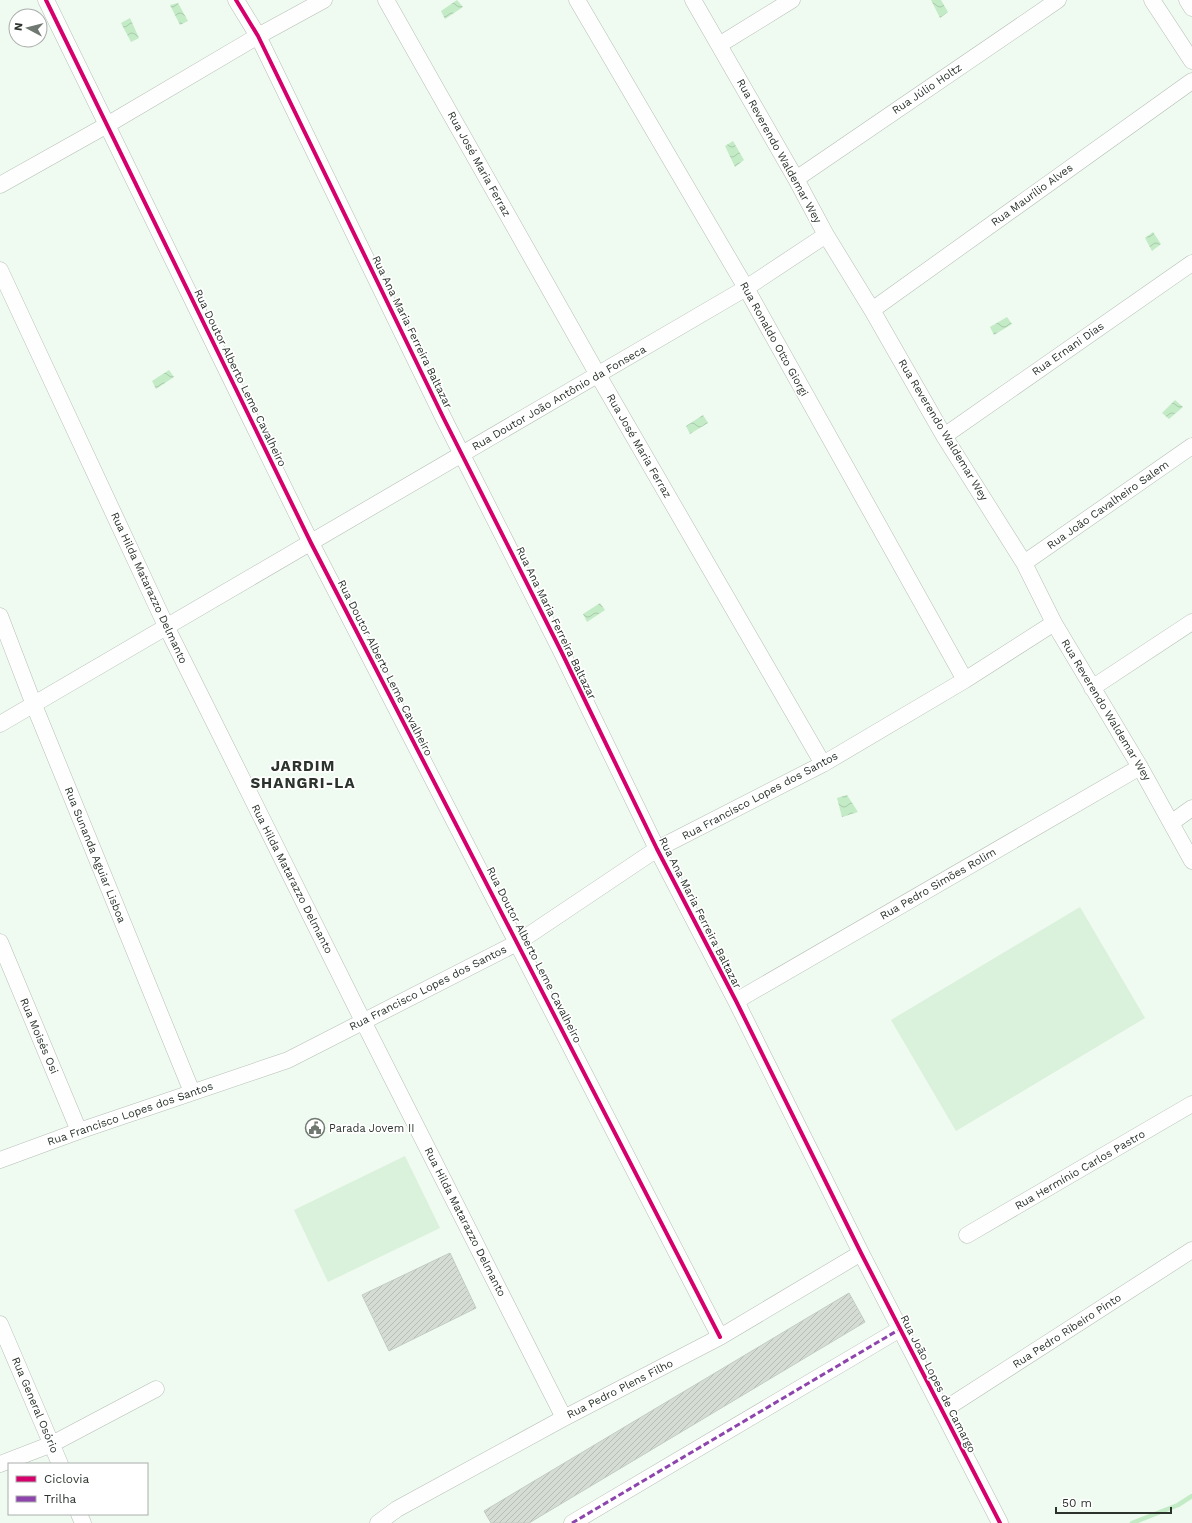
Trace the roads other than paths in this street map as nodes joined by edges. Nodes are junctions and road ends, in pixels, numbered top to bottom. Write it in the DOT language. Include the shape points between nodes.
graph roads {
  1 [pos="46,0"];
  2 [pos="236,0"];
  3 [pos="324,0"];
  4 [pos="386,0"];
  5 [pos="577,0"];
  6 [pos="693,0"];
  7 [pos="792,0"];
  8 [pos="1058,0"];
  9 [pos="1152,0"];
  10 [pos="1187,0"];
  11 [pos="1192,8"];
  12 [pos="258,36"];
  13 [pos="719,45"];
  14 [pos="1192,61"];
  15 [pos="1192,81"];
  16 [pos="107,125"];
  17 [pos="796,179"];
  18 [pos="0,185"];
  19 [pos="826,235"];
  20 [pos="1192,263"];
  21 [pos="0,270"];
  22 [pos="746,288"];
  23 [pos="872,310"];
  24 [pos="598,375"];
  25 [pos="944,436"];
  26 [pos="1192,446"];
  27 [pos="462,455"];
  28 [pos="311,543"];
  29 [pos="1024,563"];
  30 [pos="0,616"];
  31 [pos="1192,622"];
  32 [pos="1054,623"];
  33 [pos="167,628"];
  34 [pos="965,680"];
  35 [pos="1092,688"];
  36 [pos="34,705"];
  37 [pos="0,724"];
  38 [pos="823,764"];
  39 [pos="1140,767"];
  40 [pos="1192,808"];
  41 [pos="1171,823"];
  42 [pos="657,849"];
  43 [pos="1192,861"];
  44 [pos="0,942"];
  45 [pos="517,942"];
  46 [pos="736,1001"];
  47 [pos="363,1021"];
  48 [pos="192,1092"];
  49 [pos="1192,1104"];
  50 [pos="79,1130"];
  51 [pos="0,1160"];
  52 [pos="967,1235"];
  53 [pos="1192,1250"];
  54 [pos="860,1253"];
  55 [pos="0,1324"];
  56 [pos="900,1329"];
  57 [pos="720,1337"];
  58 [pos="156,1389"];
  59 [pos="942,1411"];
  60 [pos="564,1418"];
  61 [pos="52,1444"];
  62 [pos="60,1463"];
  63 [pos="0,1464"];
  64 [pos="400,1516"];
  65 [pos="378,1523"];
  66 [pos="572,1523"];
  67 [pos="1000,1523"];
  1 -- 16 [label="street, Rua Doutor Alberto Leme Cavalheiro"];
  2 -- 12 [label="street, Rua Ana Maria Ferreira Baltazar"];
  3 -- 12 [label="street"];
  4 -- 24 [label="street, Rua José Maria Ferraz"];
  5 -- 22 [label="street, Rua Ronaldo Otto Giorgi"];
  6 -- 13 [label="street, Rua Reverendo Waldemar Wey"];
  7 -- 13 [label="street"];
  8 -- 17 [label="street, Rua Júlio Holtz"];
  9 -- 14 [label="street"];
  10 -- 11 [label="street"];
  12 -- 16 [label="street"];
  12 -- 27 [label="street, Rua Ana Maria Ferreira Baltazar"];
  13 -- 17 [label="street, Rua Reverendo Waldemar Wey"];
  15 -- 23 [label="street, Rua Maurílio Alves"];
  16 -- 18 [label="street"];
  16 -- 28 [label="street, Rua Doutor Alberto Leme Cavalheiro"];
  17 -- 19 [label="street, Rua Reverendo Waldemar Wey"];
  19 -- 22 [label="street, Rua Doutor João Antônio da Fonseca"];
  19 -- 23 [label="street, Rua Reverendo Waldemar Wey"];
  20 -- 25 [label="street, Rua Ernani Dias"];
  21 -- 33 [label="street, Rua Hilda Matarazzo Delmanto"];
  22 -- 24 [label="street, Rua Doutor João Antônio da Fonseca"];
  22 -- 34 [label="street, Rua Ronaldo Otto Giorgi"];
  23 -- 25 [label="street, Rua Reverendo Waldemar Wey"];
  24 -- 27 [label="street, Rua Doutor João Antônio da Fonseca"];
  24 -- 38 [label="street, Rua José Maria Ferraz"];
  25 -- 29 [label="street, Rua Reverendo Waldemar Wey"];
  26 -- 29 [label="street, Rua João Cavalheiro Salem"];
  27 -- 28 [label="street, Rua Doutor João Antônio da Fonseca"];
  27 -- 42 [label="street, Rua Ana Maria Ferreira Baltazar"];
  28 -- 33 [label="street, Rua Doutor João Antônio da Fonseca"];
  28 -- 45 [label="street, Rua Doutor Alberto Leme Cavalheiro"];
  29 -- 32 [label="street, Rua Reverendo Waldemar Wey"];
  30 -- 36 [label="street, Rua Sunanda Aguiar Lisboa"];
  31 -- 35 [label="street"];
  32 -- 34 [label="street, Rua Francisco Lopes dos Santos"];
  32 -- 35 [label="street, Rua Reverendo Waldemar Wey"];
  33 -- 36 [label="street, Rua Doutor João Antônio da Fonseca"];
  33 -- 47 [label="street, Rua Hilda Matarazzo Delmanto"];
  34 -- 38 [label="street, Rua Francisco Lopes dos Santos"];
  35 -- 39 [label="street, Rua Reverendo Waldemar Wey"];
  36 -- 37 [label="street, Rua Doutor João Antônio da Fonseca"];
  36 -- 48 [label="street, Rua Sunanda Aguiar Lisboa"];
  38 -- 42 [label="street, Rua Francisco Lopes dos Santos"];
  39 -- 41 [label="street, Rua Reverendo Waldemar Wey"];
  39 -- 46 [label="street, Rua Pedro Simões Rolim"];
  40 -- 41 [label="street"];
  41 -- 43 [label="street, Rua Reverendo Waldemar Wey"];
  42 -- 45 [label="street, Rua Francisco Lopes dos Santos"];
  42 -- 46 [label="street, Rua Ana Maria Ferreira Baltazar"];
  44 -- 50 [label="street, Rua Moisés Osi"];
  45 -- 47 [label="street, Rua Francisco Lopes dos Santos"];
  45 -- 57 [label="street, Rua Doutor Alberto Leme Cavalheiro"];
  46 -- 54 [label="street, Rua Ana Maria Ferreira Baltazar"];
  47 -- 48 [label="street, Rua Francisco Lopes dos Santos" via="288,1060"];
  47 -- 60 [label="street, Rua Hilda Matarazzo Delmanto"];
  48 -- 50 [label="street, Rua Francisco Lopes dos Santos"];
  49 -- 52 [label="street, Rua Hermínio Carlos Pastro"];
  50 -- 51 [label="street, Rua Francisco Lopes dos Santos"];
  53 -- 59 [label="street, Rua Pedro Ribeiro Pinto"];
  54 -- 56 [label="street, Rua João Lopes de Camargo"];
  54 -- 57 [label="street, Rua Pedro Plens Filho"];
  55 -- 61 [label="street, Rua General Osório"];
  56 -- 59 [label="street, Rua João Lopes de Camargo"];
  56 -- 66 [label="street"];
  57 -- 60 [label="street, Rua Pedro Plens Filho"];
  58 -- 61 [label="street"];
  59 -- 67 [label="street, Rua João Lopes de Camargo"];
  60 -- 64 [label="street, Rua Pedro Plens Filho"];
  61 -- 62 [label="street, Rua General Osório"];
  61 -- 63 [label="street"];
  64 -- 65 [label="street, Rua Pedro Plens Filho"];
}
